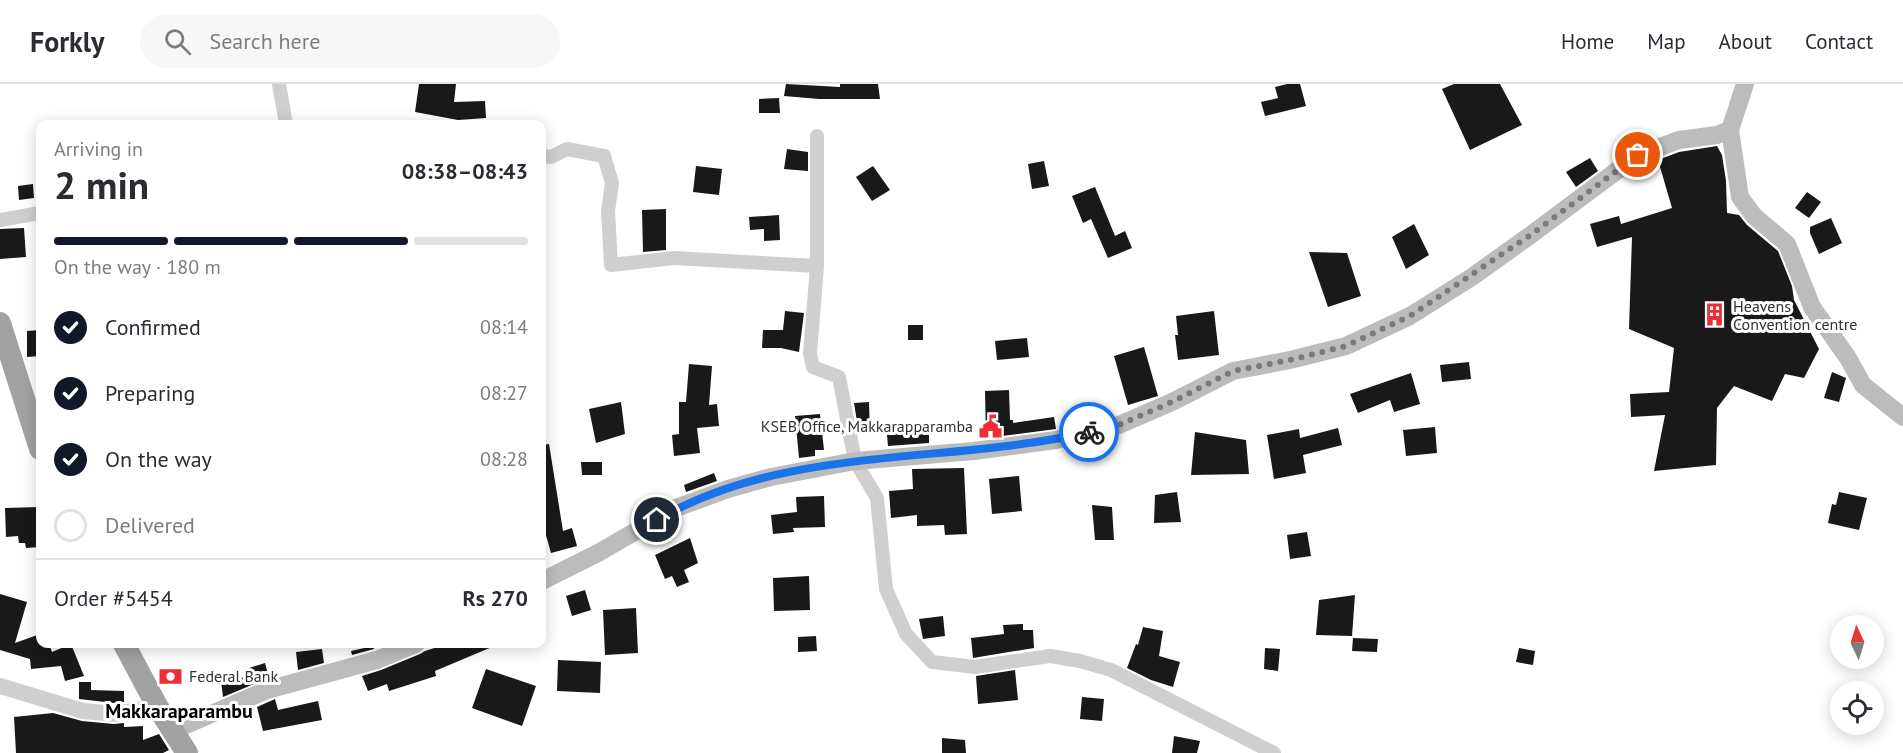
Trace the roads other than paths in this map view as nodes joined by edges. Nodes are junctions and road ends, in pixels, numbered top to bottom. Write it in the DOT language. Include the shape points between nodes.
graph roads {
  1 [pos="279,84"];
  2 [pos="1745,84"];
  3 [pos="285,120"];
  4 [pos="1730,130"];
  5 [pos="817,136"];
  6 [pos="546,156"];
  7 [pos="36,214"];
  8 [pos="0,220"];
  9 [pos="817,267"];
  10 [pos="0,323"];
  11 [pos="1903,417"];
  12 [pos="36,436"];
  13 [pos="855,461"];
  14 [pos="546,579"];
  15 [pos="126,648"];
  16 [pos="406,648"];
  17 [pos="0,686"];
  18 [pos="157,706"];
  19 [pos="172,731"];
  20 [pos="187,753"];
  21 [pos="1274,753"];
  1 -- 3 [label="street"];
  2 -- 4 [label="main road"];
  4 -- 11 [label="main road" via="1740,196 1754,216 1787,244 1812,307 1863,385"];
  4 -- 13 [label="main road" via="1679,140 1638,155 1463,282 1410,316 1346,346 1233,371 1119,425 1056,440"];
  5 -- 9 [label="street"];
  6 -- 9 [label="street" via="567,150 604,156 612,183 608,211 611,265 674,258"];
  7 -- 8 [label="street"];
  9 -- 13 [label="street" via="810,354 813,367 838,377"];
  10 -- 12 [label="highway"];
  13 -- 14 [label="main road" via="771,477 676,508"];
  13 -- 21 [label="street" via="877,498 886,589 906,634 932,663 975,666 1050,656 1080,661 1111,670"];
  15 -- 18 [label="highway"];
  16 -- 19 [label="main road" via="377,660 267,690"];
  17 -- 18 [label="street" via="83,711 115,714"];
  18 -- 19 [label="highway"];
  19 -- 20 [label="highway"];
}
